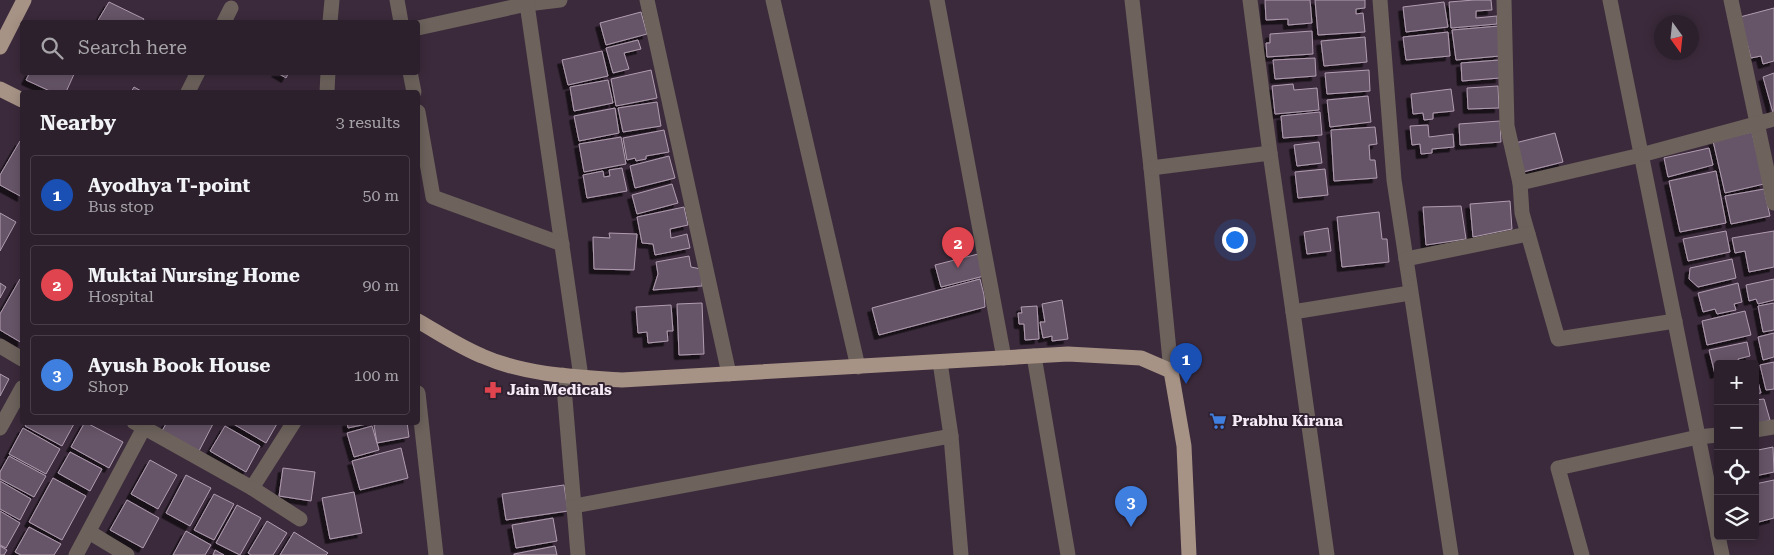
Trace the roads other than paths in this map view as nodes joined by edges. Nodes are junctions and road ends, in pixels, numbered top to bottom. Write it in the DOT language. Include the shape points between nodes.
graph roads {
  1 [pos="24,0"];
  2 [pos="332,0"];
  3 [pos="397,0"];
  4 [pos="560,0"];
  5 [pos="647,0"];
  6 [pos="773,0"];
  7 [pos="937,0"];
  8 [pos="1132,0"];
  9 [pos="1250,0"];
  10 [pos="1380,0"];
  11 [pos="1504,0"];
  12 [pos="1610,0"];
  13 [pos="1731,0"];
  14 [pos="520,4"];
  15 [pos="231,8"];
  16 [pos="225,20"];
  17 [pos="330,20"];
  18 [pos="401,20"];
  19 [pos="420,28"];
  20 [pos="0,47"];
  21 [pos="196,75"];
  22 [pos="328,75"];
  23 [pos="411,75"];
  24 [pos="0,89"];
  25 [pos="189,90"];
  26 [pos="327,90"];
  27 [pos="414,90"];
  28 [pos="20,99"];
  29 [pos="1774,119"];
  30 [pos="420,123"];
  31 [pos="1757,123"];
  32 [pos="1270,153"];
  33 [pos="1641,155"];
  34 [pos="1151,168"];
  35 [pos="1520,183"];
  36 [pos="1774,203"];
  37 [pos="1528,234"];
  38 [pos="562,244"];
  39 [pos="1406,259"];
  40 [pos="1410,293"];
  41 [pos="1293,312"];
  42 [pos="1675,321"];
  43 [pos="420,322"];
  44 [pos="0,346"];
  45 [pos="1034,356"];
  46 [pos="20,358"];
  47 [pos="1004,358"];
  48 [pos="940,362"];
  49 [pos="858,367"];
  50 [pos="1171,371"];
  51 [pos="729,374"];
  52 [pos="563,375"];
  53 [pos="581,377"];
  54 [pos="20,392"];
  55 [pos="420,411"];
  56 [pos="142,425"];
  57 [pos="144,425"];
  58 [pos="292,425"];
  59 [pos="1774,427"];
  60 [pos="0,428"];
  61 [pos="1759,429"];
  62 [pos="1714,435"];
  63 [pos="951,436"];
  64 [pos="1698,437"];
  65 [pos="252,488"];
  66 [pos="574,506"];
  67 [pos="1714,516"];
  68 [pos="300,519"];
  69 [pos="89,532"];
  70 [pos="1719,540"];
  71 [pos="76,555"];
  72 [pos="126,555"];
  73 [pos="436,555"];
  74 [pos="578,555"];
  75 [pos="961,555"];
  76 [pos="1068,555"];
  77 [pos="1189,555"];
  78 [pos="1327,555"];
  79 [pos="1451,555"];
  80 [pos="1582,555"];
  81 [pos="1722,555"];
  1 -- 20 [label="main road"];
  2 -- 17 [label="street"];
  3 -- 18 [label="street"];
  4 -- 14 [label="street"];
  5 -- 51 [label="street"];
  6 -- 49 [label="street"];
  7 -- 47 [label="street"];
  8 -- 34 [label="street"];
  9 -- 32 [label="street"];
  10 -- 39 [label="street" via="1394,180"];
  11 -- 35 [label="street" via="1507,126"];
  12 -- 33 [label="street"];
  13 -- 31 [label="street"];
  14 -- 19 [label="street"];
  14 -- 38 [label="street"];
  15 -- 16 [label="street"];
  21 -- 25 [label="street"];
  22 -- 26 [label="street"];
  23 -- 27 [label="street"];
  24 -- 28 [label="main road"];
  29 -- 31 [label="street"];
  30 -- 38 [label="street" via="433,197"];
  31 -- 33 [label="street"];
  31 -- 36 [label="street"];
  32 -- 34 [label="street"];
  32 -- 41 [label="street"];
  33 -- 35 [label="street"];
  33 -- 42 [label="street"];
  34 -- 50 [label="street"];
  35 -- 37 [label="street" via="1522,213"];
  37 -- 39 [label="street"];
  37 -- 42 [label="street" via="1558,339"];
  38 -- 53 [label="street"];
  39 -- 40 [label="street"];
  40 -- 41 [label="street"];
  40 -- 79 [label="street"];
  41 -- 78 [label="street"];
  42 -- 64 [label="street"];
  43 -- 52 [label="main road" via="482,356 518,368"];
  44 -- 46 [label="street"];
  45 -- 47 [label="main road"];
  45 -- 50 [label="main road" via="1068,354 1141,358"];
  45 -- 76 [label="street"];
  47 -- 48 [label="main road"];
  48 -- 49 [label="main road"];
  48 -- 63 [label="street"];
  49 -- 51 [label="main road"];
  50 -- 77 [label="main road" via="1184,446"];
  51 -- 53 [label="main road" via="622,380"];
  52 -- 53 [label="main road"];
  52 -- 66 [label="street"];
  54 -- 60 [label="street"];
  55 -- 73 [label="street"];
  56 -- 69 [label="street"];
  57 -- 65 [label="street"];
  58 -- 65 [label="street"];
  59 -- 61 [label="street"];
  62 -- 64 [label="street"];
  63 -- 66 [label="street"];
  63 -- 75 [label="street"];
  64 -- 67 [label="street"];
  64 -- 80 [label="street" via="1558,468"];
  65 -- 68 [label="street"];
  66 -- 74 [label="street"];
  69 -- 71 [label="street"];
  69 -- 72 [label="street"];
  70 -- 81 [label="street"];
}
